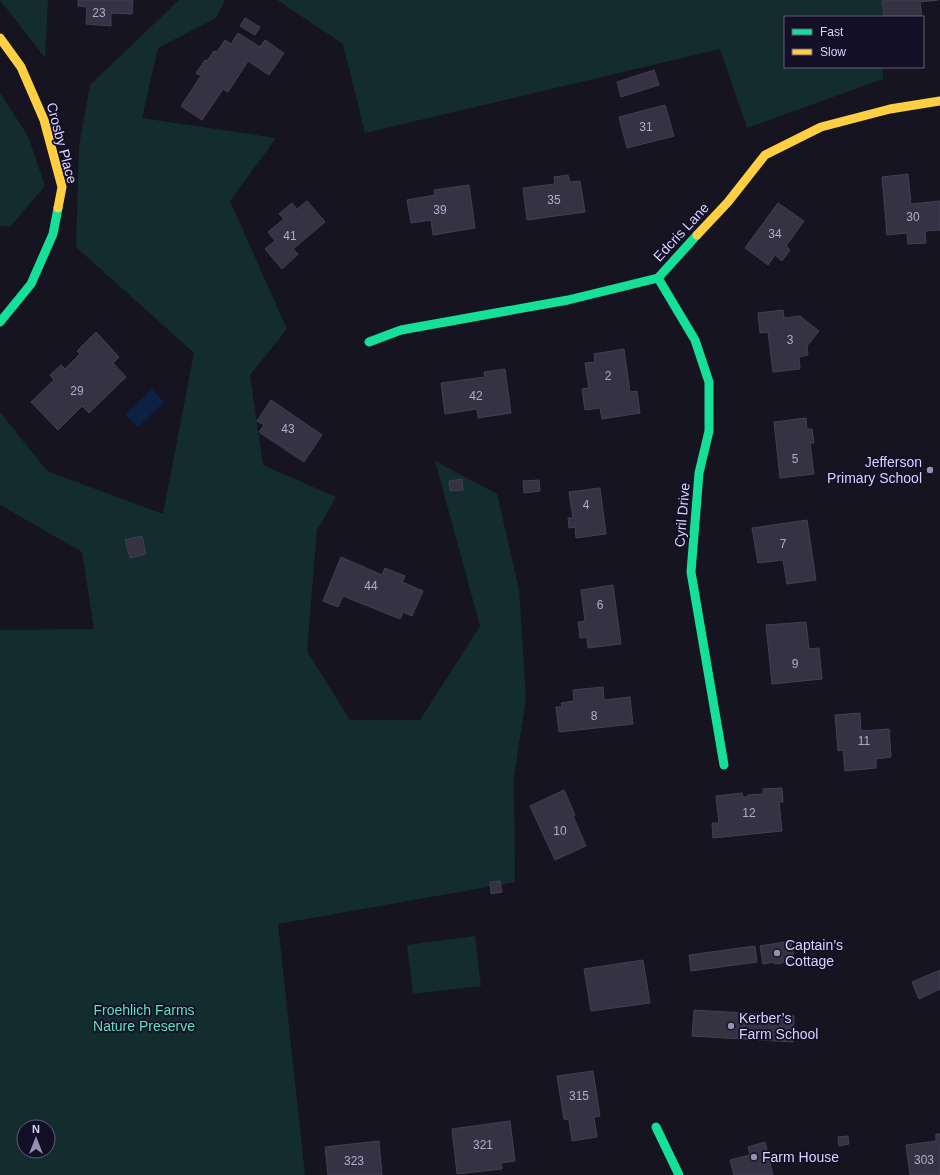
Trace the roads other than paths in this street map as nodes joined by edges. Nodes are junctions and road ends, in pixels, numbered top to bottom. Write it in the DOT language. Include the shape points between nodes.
graph roads {
  1 [pos="0,38"];
  2 [pos="940,101"];
  3 [pos="658,278"];
  4 [pos="0,322"];
  5 [pos="369,342"];
  6 [pos="724,765"];
  7 [pos="656,1127"];
  8 [pos="679,1175"];
  1 -- 4 [label="street, Crosby Place" via="21,67 44,120 62,187 53,234 34,277"];
  2 -- 3 [label="street, Edcris Lane" via="890,109 821,127 765,155 728,202"];
  3 -- 5 [label="street, Edcris Lane" via="568,300 402,330"];
  3 -- 6 [label="street, Cyril Drive" via="695,340 709,382 709,431 699,473 691,572"];
  7 -- 8 [label="street"];
}
